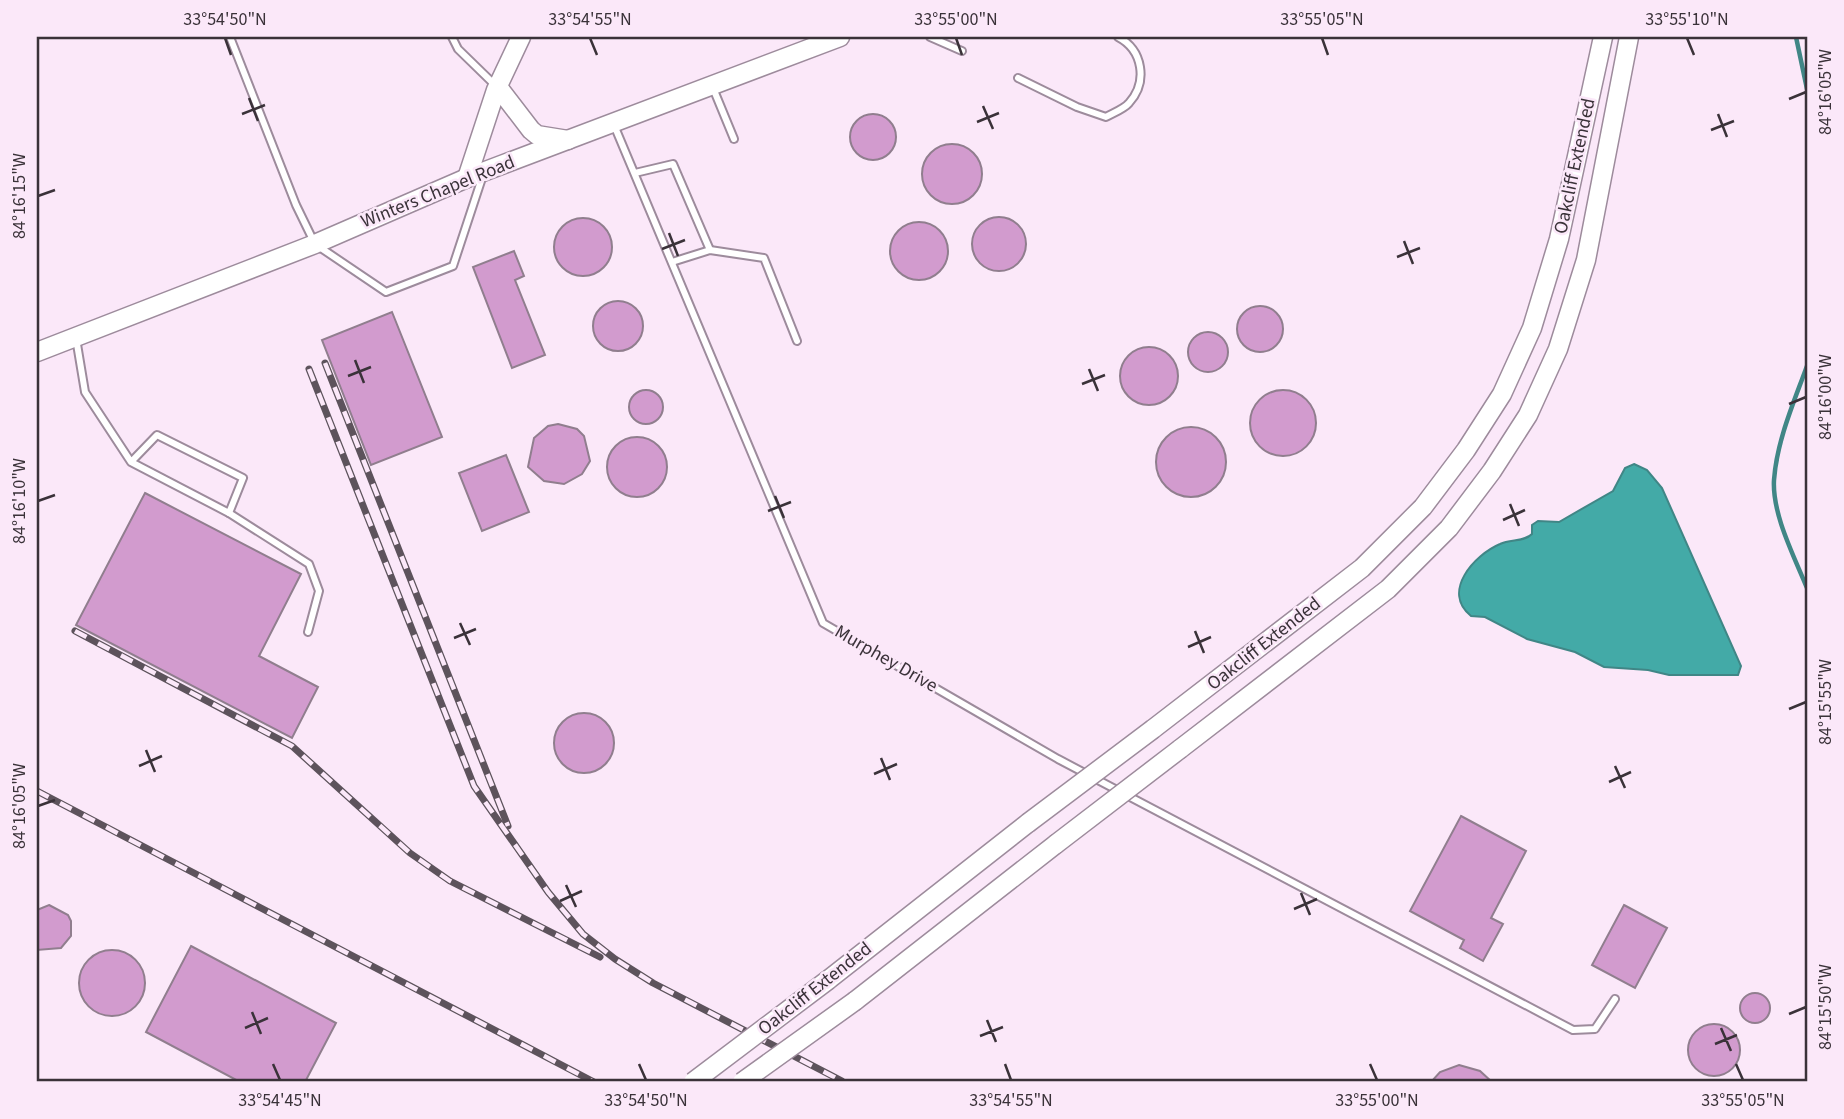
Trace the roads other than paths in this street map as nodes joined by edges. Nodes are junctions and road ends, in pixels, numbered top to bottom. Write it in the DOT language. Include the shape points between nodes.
graph roads {
  1 [pos="230,37"];
  2 [pos="452,37"];
  3 [pos="522,37"];
  4 [pos="840,37"];
  5 [pos="930,37"];
  6 [pos="1118,37"];
  7 [pos="1602,37"];
  8 [pos="1629,37"];
  9 [pos="962,51"];
  10 [pos="1018,78"];
  11 [pos="712,86"];
  12 [pos="498,87"];
  13 [pos="614,124"];
  14 [pos="734,139"];
  15 [pos="571,140"];
  16 [pos="485,171"];
  17 [pos="635,173"];
  18 [pos="467,178"];
  19 [pos="315,244"];
  20 [pos="710,250"];
  21 [pos="672,262"];
  22 [pos="76,336"];
  23 [pos="797,341"];
  24 [pos="37,352"];
  25 [pos="131,462"];
  26 [pos="229,513"];
  27 [pos="308,632"];
  28 [pos="1615,999"];
  29 [pos="693,1082"];
  30 [pos="743,1082"];
  1 -- 19 [label="lane"];
  2 -- 12 [label="lane" via="458,49"];
  3 -- 12 [label="main road"];
  4 -- 11 [label="main road, Winters Chapel Road"];
  5 -- 9 [label="lane"];
  6 -- 10 [label="lane" via="1138,57 1142,72 1127,106 1106,117"];
  7 -- 29 [label="main road, Oakcliff Extended, bridge" via="1559,239 1531,328 1502,394 1423,507 1362,568"];
  8 -- 30 [label="main road, Oakcliff Extended, bridge" via="1586,260 1558,349 1528,415 1449,528 1388,589 855,1001"];
  11 -- 13 [label="main road, Winters Chapel Road"];
  11 -- 14 [label="lane"];
  12 -- 15 [label="main road" via="537,135"];
  12 -- 18 [label="main road"];
  13 -- 15 [label="main road, Winters Chapel Road"];
  13 -- 17 [label="lane, Murphey Drive"];
  15 -- 16 [label="main road, Winters Chapel Road"];
  16 -- 18 [label="main road, Winters Chapel Road"];
  16 -- 19 [label="lane" via="453,267 386,292"];
  17 -- 20 [label="lane" via="673,164"];
  17 -- 21 [label="lane, Murphey Drive"];
  18 -- 19 [label="main road, Winters Chapel Road"];
  19 -- 22 [label="main road, Winters Chapel Road"];
  20 -- 21 [label="lane"];
  20 -- 23 [label="lane" via="764,258"];
  21 -- 28 [label="lane, Murphey Drive" via="823,623 1058,759 1573,1030 1595,1029"];
  22 -- 24 [label="main road, Winters Chapel Road"];
  22 -- 25 [label="lane" via="85,392"];
  25 -- 26 [label="lane"];
  25 -- 26 [label="lane" via="157,435 243,478"];
  26 -- 27 [label="lane" via="309,564 319,592"];
}
